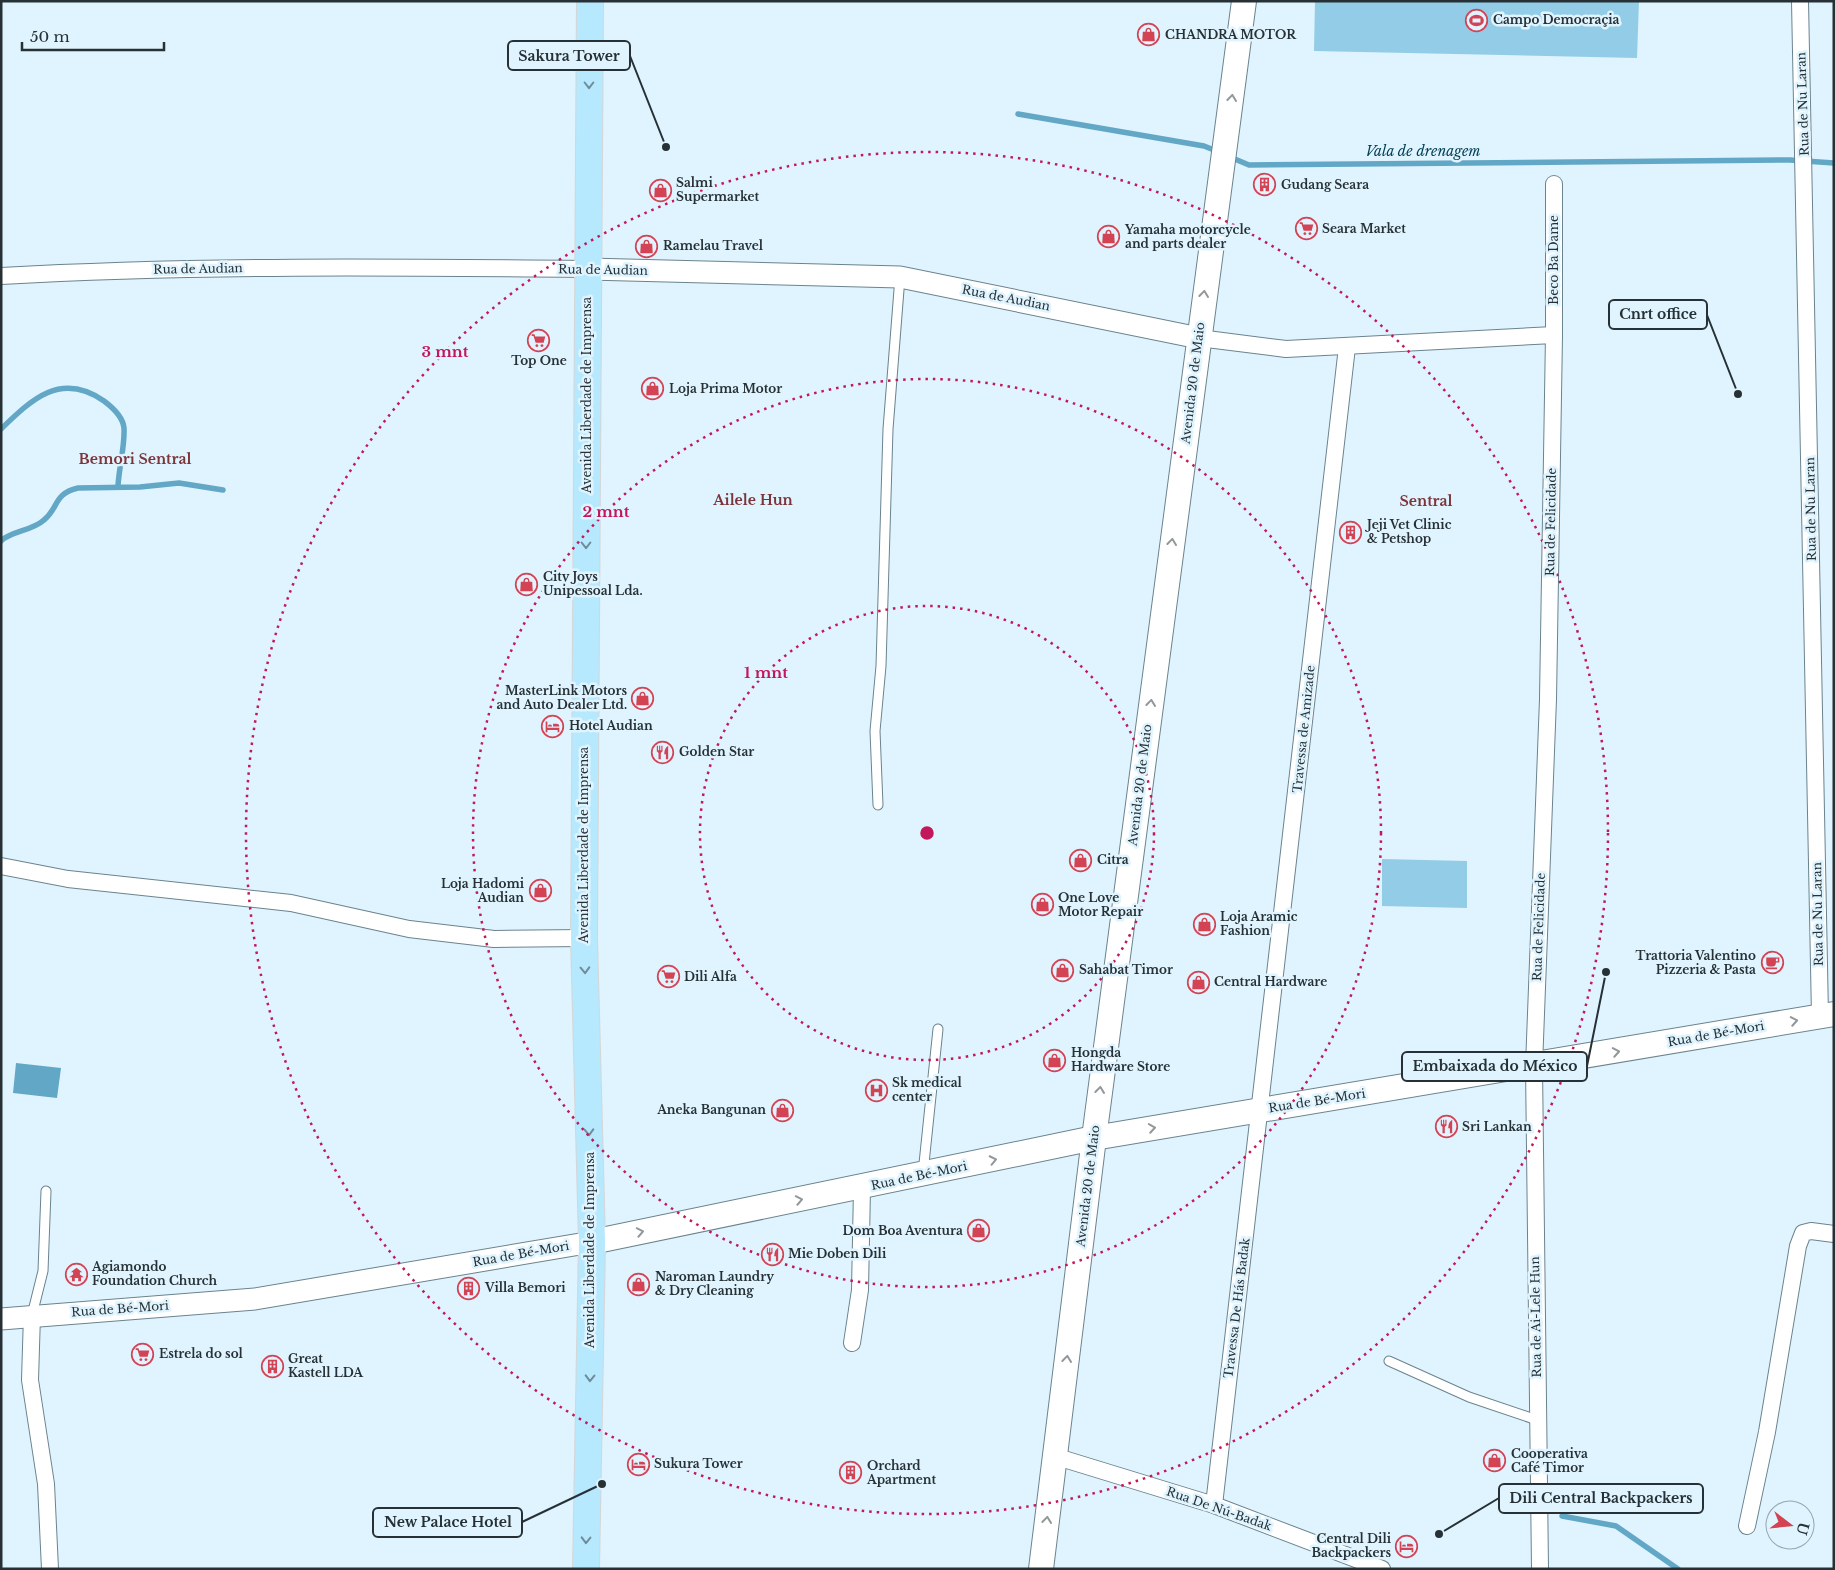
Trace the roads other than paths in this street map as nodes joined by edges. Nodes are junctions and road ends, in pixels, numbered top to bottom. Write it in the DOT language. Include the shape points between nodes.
graph roads {
  1 [pos="590,1"];
  2 [pos="1244,1"];
  3 [pos="1800,1"];
  4 [pos="1554,184"];
  5 [pos="588,269"];
  6 [pos="1,276"];
  7 [pos="900,277"];
  8 [pos="1554,335"];
  9 [pos="1199,338"];
  10 [pos="1347,347"];
  11 [pos="878,805"];
  12 [pos="1,866"];
  13 [pos="584,938"];
  14 [pos="1827,1015"];
  15 [pos="938,1029"];
  16 [pos="1534,1066"];
  17 [pos="1261,1110"];
  18 [pos="1094,1138"];
  19 [pos="923,1174"];
  20 [pos="862,1188"];
  21 [pos="46,1191"];
  22 [pos="1834,1234"];
  23 [pos="592,1242"];
  24 [pos="32,1315"];
  25 [pos="1,1319"];
  26 [pos="852,1342"];
  27 [pos="1389,1361"];
  28 [pos="1537,1420"];
  29 [pos="1054,1456"];
  30 [pos="1214,1505"];
  31 [pos="1747,1526"];
  32 [pos="1377,1568"];
  33 [pos="50,1569"];
  34 [pos="587,1569"];
  35 [pos="1041,1569"];
  36 [pos="1540,1569"];
  1 -- 5 [label="main road, Avenida Liberdade de Imprensa, one-way"];
  9 -- 2 [label="main road, Avenida 20 de Maio, one-way"];
  3 -- 14 [label="street, Rua de Nu Laran"];
  4 -- 8 [label="street, Beco Ba Dame"];
  5 -- 6 [label="street, Rua de Audian" via="326,266 80,271"];
  5 -- 7 [label="street, Rua de Audian"];
  5 -- 13 [label="main road, Avenida Liberdade de Imprensa, one-way"];
  7 -- 9 [label="street, Rua de Audian"];
  7 -- 11 [label="lane" via="888,429 881,666 875,731"];
  8 -- 10 [label="street"];
  8 -- 16 [label="street, Rua de Felicidade" via="1548,699"];
  9 -- 10 [label="street" via="1286,349"];
  18 -- 9 [label="main road, Avenida 20 de Maio, one-way"];
  10 -- 17 [label="street, Travessa de Amizade"];
  12 -- 13 [label="street" via="68,879 291,903 409,929 494,940"];
  13 -- 23 [label="main road, Avenida Liberdade de Imprensa, one-way"];
  16 -- 14 [label="main road, Rua de Bé-Mori, one-way"];
  15 -- 19 [label="lane"];
  16 -- 17 [label="main road, Rua de Bé-Mori"];
  16 -- 28 [label="street, Rua de Ai-Lele Hun"];
  18 -- 17 [label="main road, Rua de Bé-Mori, one-way"];
  17 -- 30 [label="street, Travessa De Hás Badak"];
  19 -- 18 [label="main road, Rua de Bé-Mori, one-way"];
  29 -- 18 [label="main road, Avenida 20 de Maio, one-way"];
  19 -- 20 [label="main road, Rua de Bé-Mori"];
  23 -- 20 [label="main road, Rua de Bé-Mori, one-way"];
  20 -- 26 [label="street" via="860,1290"];
  21 -- 24 [label="lane" via="43,1272"];
  22 -- 31 [label="street" via="1803,1233 1798,1246 1767,1432"];
  23 -- 24 [label="street, Rua de Bé-Mori" via="255,1299"];
  23 -- 34 [label="main road, Avenida Liberdade de Imprensa, one-way"];
  24 -- 25 [label="street, Rua de Bé-Mori"];
  24 -- 33 [label="street" via="30,1380 46,1484"];
  27 -- 28 [label="lane" via="1469,1397"];
  28 -- 36 [label="street, Rua de Ai-Lele Hun"];
  29 -- 30 [label="street, Rua De Nú-Badak"];
  35 -- 29 [label="main road, Avenida 20 de Maio, one-way"];
  30 -- 32 [label="street, Rua De Nú-Badak"];
}
